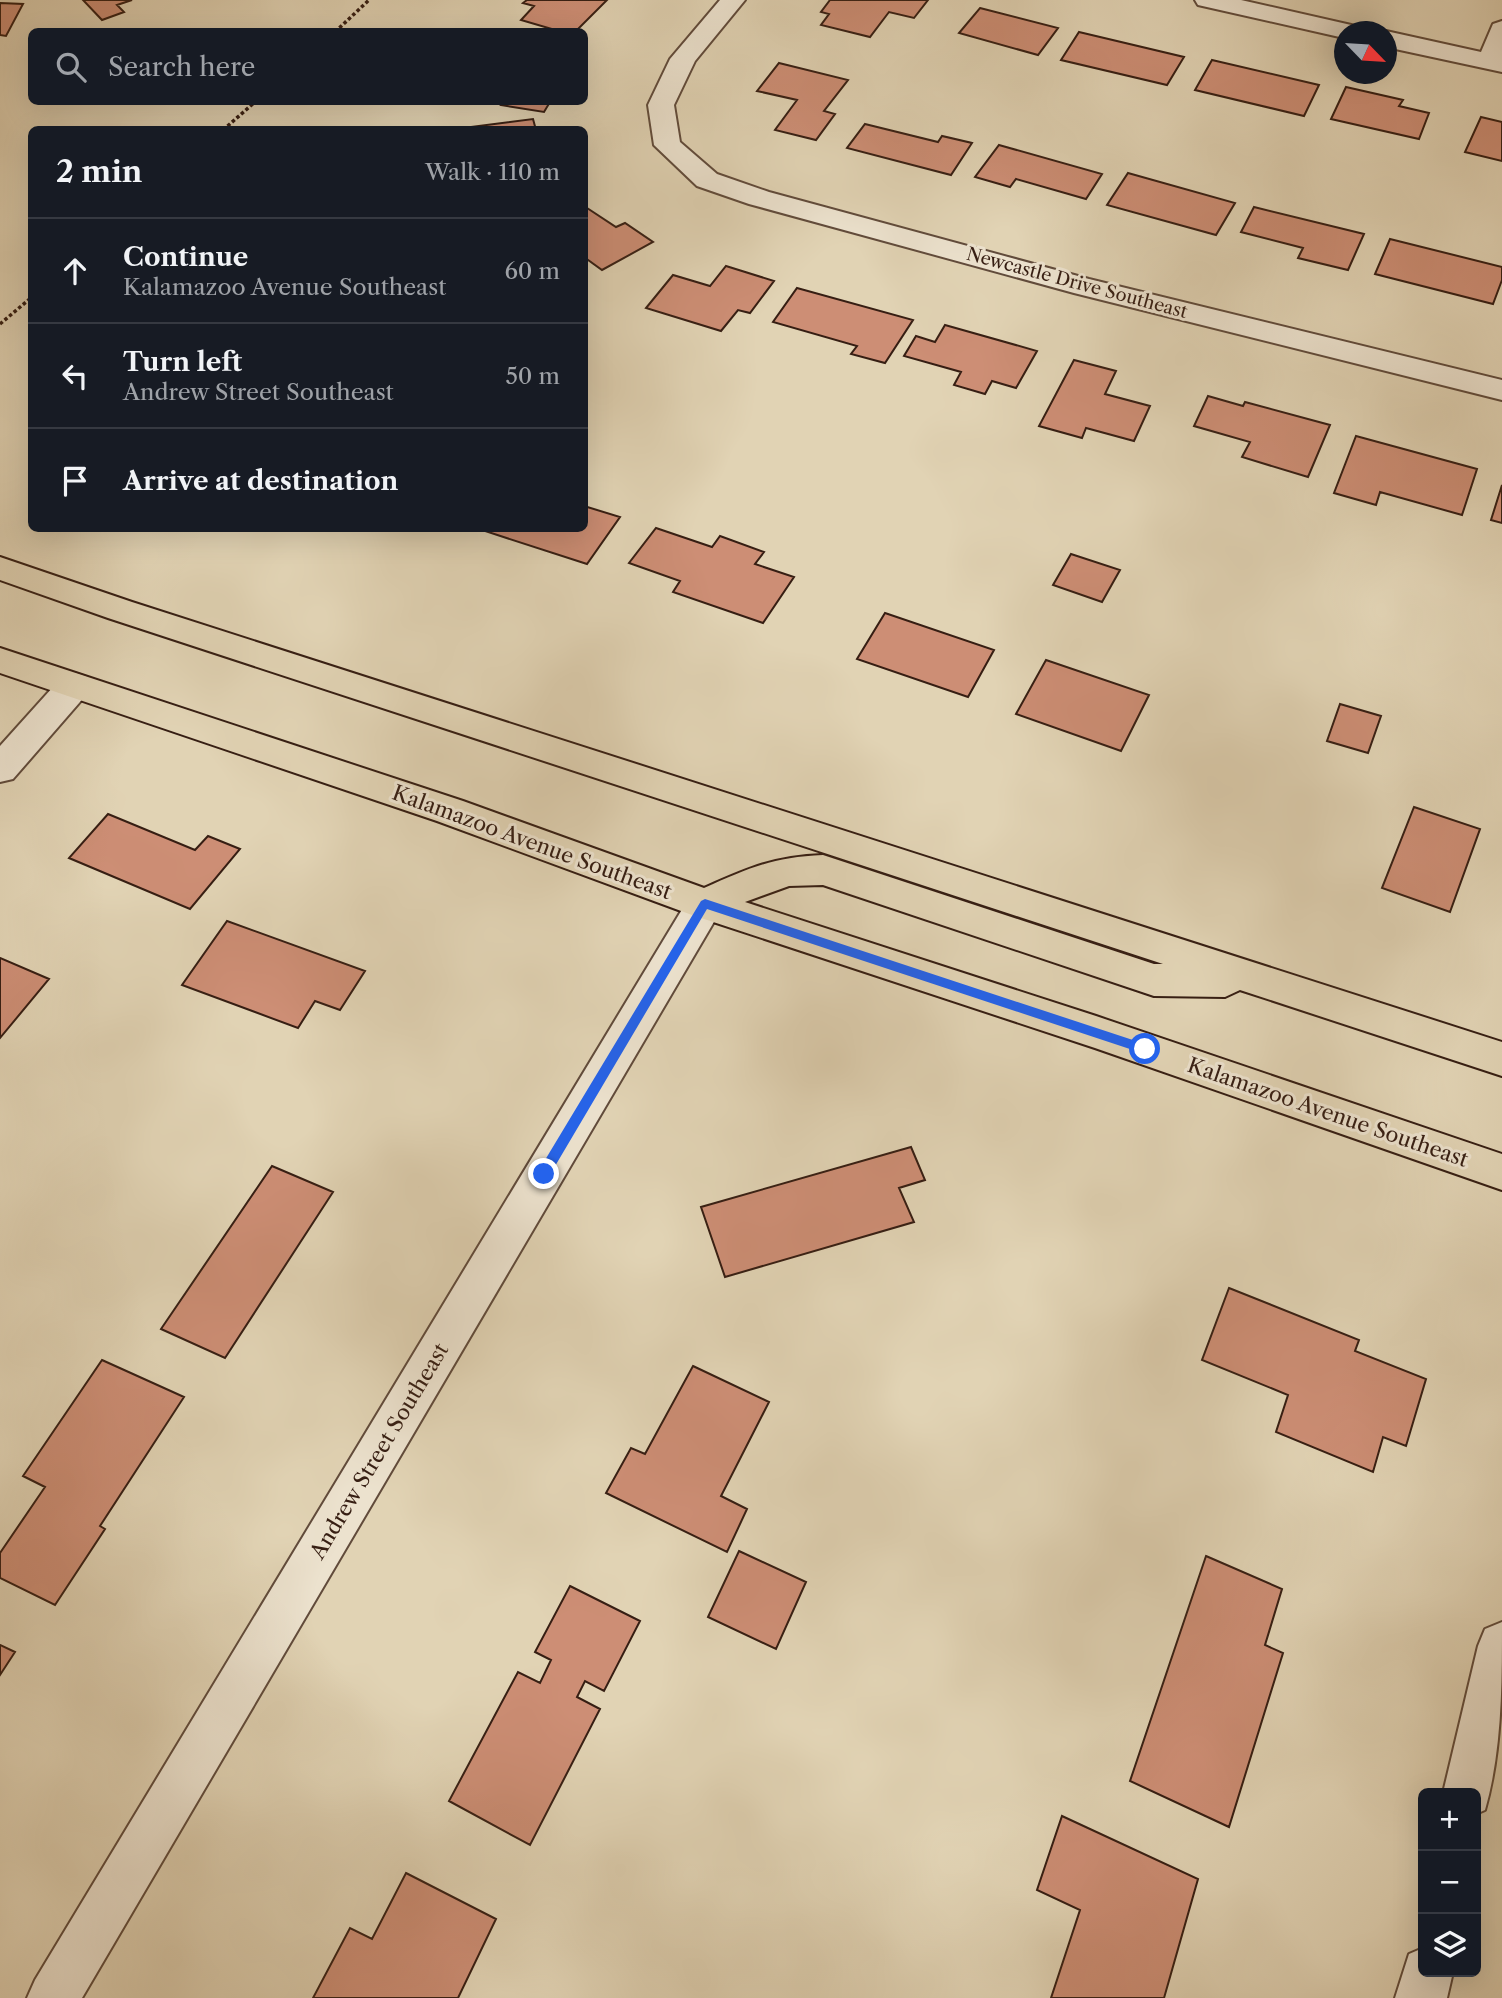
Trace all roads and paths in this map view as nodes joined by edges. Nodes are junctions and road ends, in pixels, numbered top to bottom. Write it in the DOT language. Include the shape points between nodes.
graph roads {
  1 [pos="369,0"];
  2 [pos="733,0"];
  3 [pos="1207,0"];
  4 [pos="339,28"];
  5 [pos="1334,28"];
  6 [pos="1502,29"];
  7 [pos="1397,41"];
  8 [pos="1496,63"];
  9 [pos="252,105"];
  10 [pos="228,126"];
  11 [pos="28,300"];
  12 [pos="0,324"];
  13 [pos="1502,390"];
  14 [pos="0,568"];
  15 [pos="0,660"];
  16 [pos="74,686"];
  17 [pos="0,769"];
  18 [pos="705,904"];
  19 [pos="1266,982"];
  20 [pos="1502,1059"];
  21 [pos="1491,1162"];
  22 [pos="1502,1646"];
  23 [pos="1469,1788"];
  24 [pos="1426,1977"];
  25 [pos="53,1998"];
  26 [pos="1421,1998"];
  1 -- 4 [label="path"];
  2 -- 13 [label="street, Newcastle Drive Southeast" via="683,59 661,105 667,145 707,180 1083,286"];
  3 -- 5 [label="street"];
  6 -- 8 [label="street"];
  7 -- 8 [label="street"];
  9 -- 10 [label="path"];
  11 -- 12 [label="path"];
  14 -- 19 [label="main road"];
  15 -- 16 [label="main road, Kalamazoo Avenue Southeast"];
  16 -- 17 [label="street"];
  16 -- 18 [label="main road, Kalamazoo Avenue Southeast" via="450,811"];
  18 -- 19 [label="main road" via="763,878 789,871 823,870 1154,980"];
  18 -- 21 [label="main road, Kalamazoo Avenue Southeast"];
  18 -- 25 [label="street, Andrew Street Southeast"];
  19 -- 20 [label="main road"];
  22 -- 23 [label="street"];
  24 -- 26 [label="street"];
}
